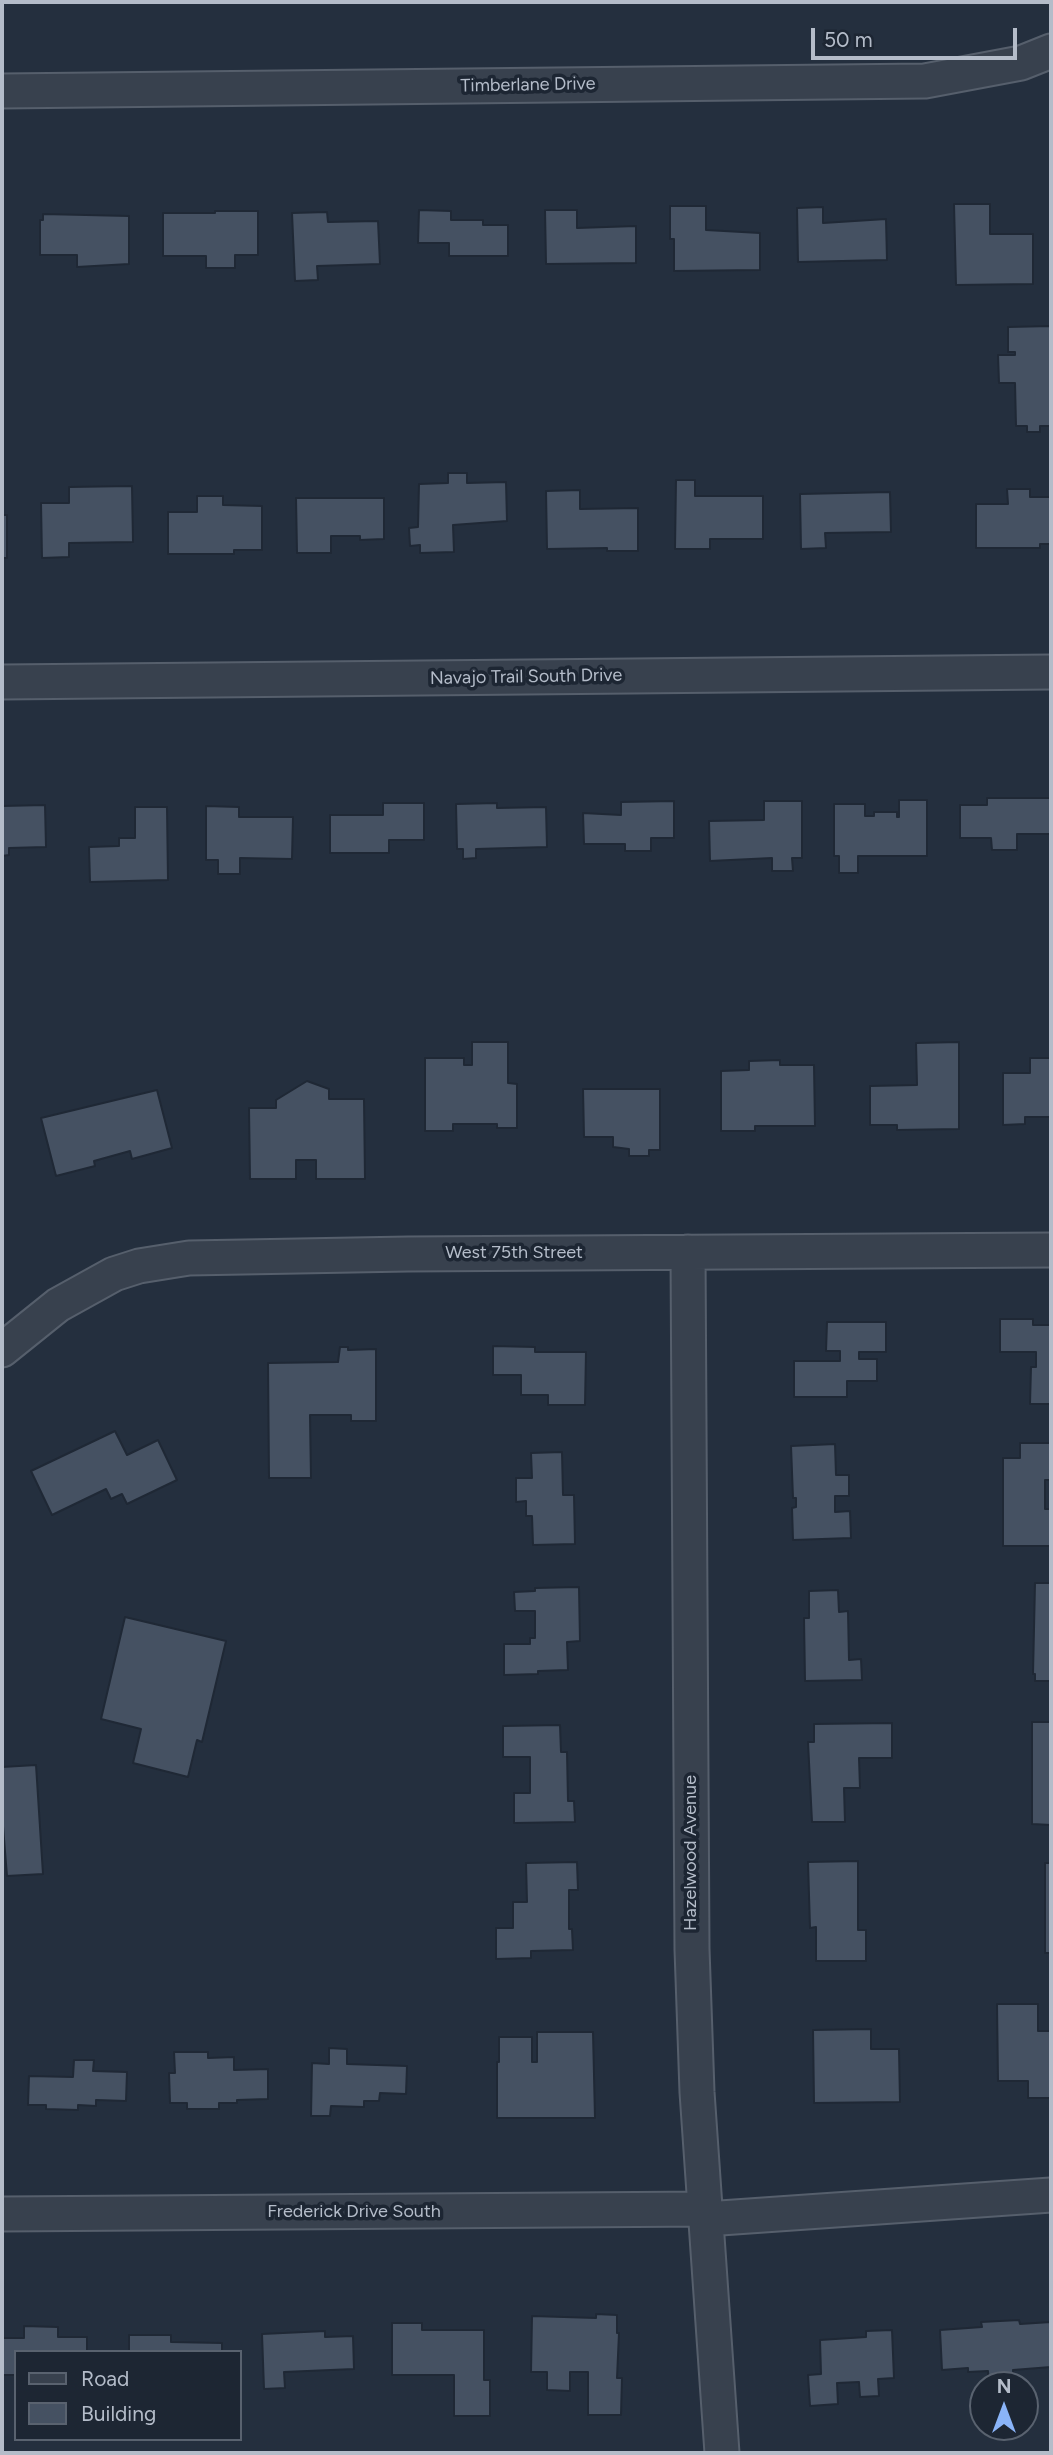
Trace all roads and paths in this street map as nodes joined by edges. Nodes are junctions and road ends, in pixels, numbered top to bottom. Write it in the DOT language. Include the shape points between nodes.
graph roads {
  1 [pos="1051,51"];
  2 [pos="2,91"];
  3 [pos="1051,672"];
  4 [pos="2,682"];
  5 [pos="1051,1251"];
  6 [pos="688,1252"];
  7 [pos="2,1350"];
  8 [pos="1036,2196"];
  9 [pos="2,2214"];
  10 [pos="706,2214"];
  11 [pos="722,2453"];
  1 -- 2 [label="street, Timberlane Drive" via="1021,63 925,81"];
  3 -- 4 [label="street, Navajo Trail South Drive"];
  5 -- 6 [label="street, West 75th Street"];
  6 -- 7 [label="street, West 75th Street" via="189,1258 114,1274 58,1305"];
  6 -- 10 [label="street, Hazelwood Avenue" via="692,1949"];
  8 -- 10 [label="street, Frederick Drive South"];
  9 -- 10 [label="street, Frederick Drive South"];
  10 -- 11 [label="street, Hazelwood Avenue"];
}
